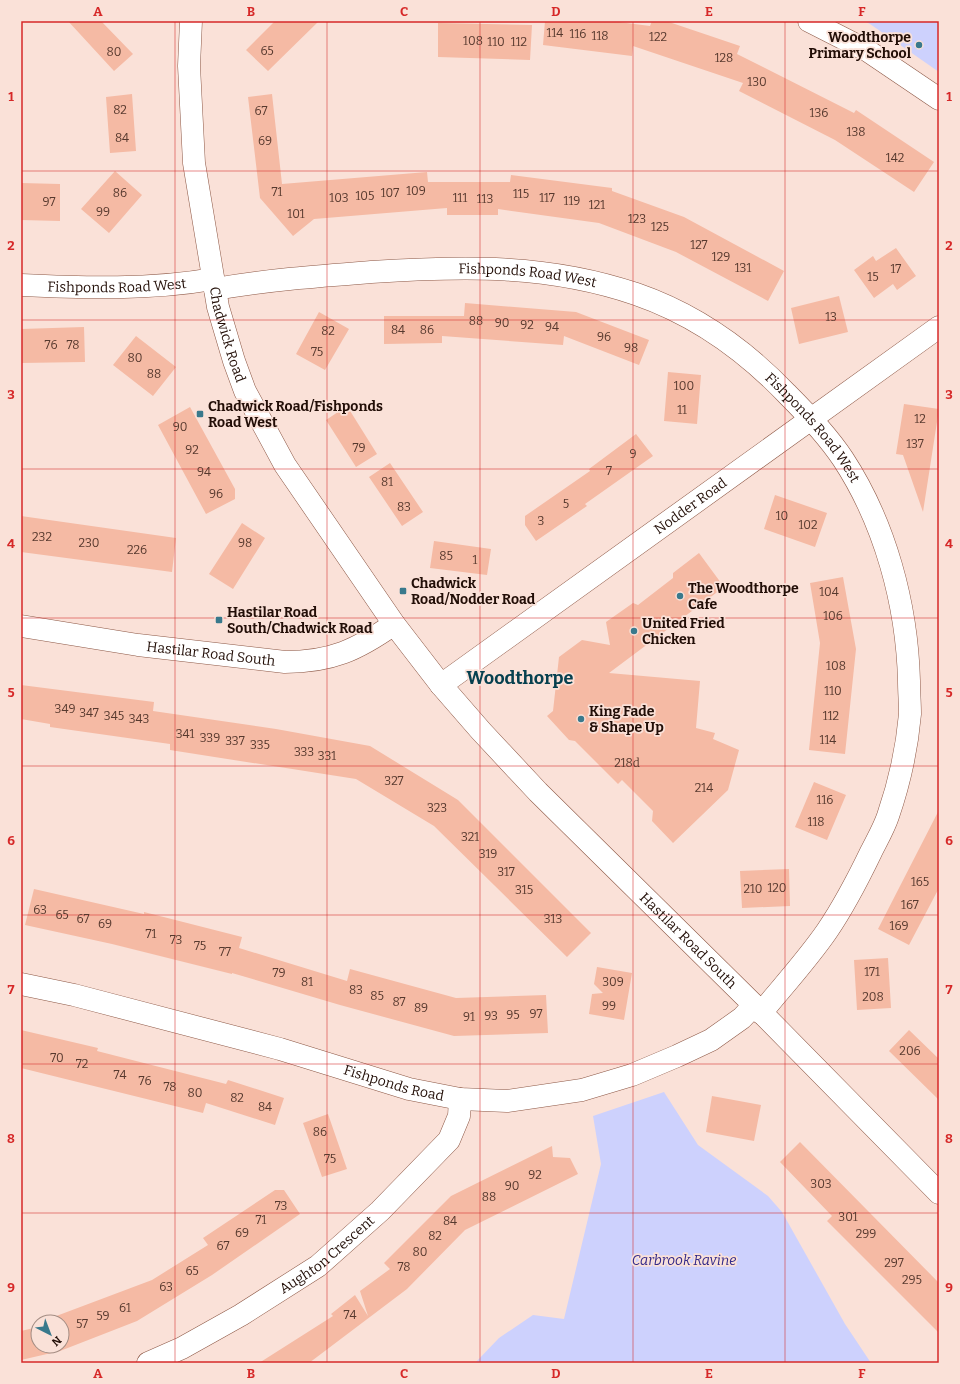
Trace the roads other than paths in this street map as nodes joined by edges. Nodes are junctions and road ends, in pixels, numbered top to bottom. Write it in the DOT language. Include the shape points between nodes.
graph roads {
  1 [pos="191,21"];
  2 [pos="809,21"];
  3 [pos="939,98"];
  4 [pos="214,284"];
  5 [pos="21,285"];
  6 [pos="939,327"];
  7 [pos="811,418"];
  8 [pos="394,624"];
  9 [pos="21,626"];
  10 [pos="441,685"];
  11 [pos="21,984"];
  12 [pos="758,1009"];
  13 [pos="460,1099"];
  14 [pos="939,1193"];
  15 [pos="148,1363"];
  1 -- 4 [label="street, Chadwick Road" via="189,66 194,163"];
  2 -- 3 [label="street" via="868,51"];
  4 -- 5 [label="street, Fishponds Road West" via="77,288"];
  4 -- 7 [label="street, Fishponds Road West" via="428,268 509,269 568,277 635,294 672,308 708,328 766,372"];
  4 -- 8 [label="street, Chadwick Road" via="234,362 264,430 304,496"];
  6 -- 7 [label="street, Nodder Road"];
  7 -- 10 [label="street, Nodder Road"];
  7 -- 12 [label="street, Fishponds Road West" via="847,467 872,514 895,577 908,652 910,713 901,766 888,817 854,889 826,932"];
  8 -- 9 [label="street, Hastilar Road South" via="350,651 338,656 305,662 285,662 138,645"];
  8 -- 10 [label="street, Chadwick Road"];
  10 -- 12 [label="street, Hastilar Road South" via="538,792"];
  11 -- 13 [label="street, Fishponds Road" via="74,995 280,1049 409,1089"];
  12 -- 13 [label="street, Fishponds Road" via="711,1040 632,1075 582,1090 514,1100"];
  12 -- 14 [label="street, Hastilar Road South"];
  13 -- 15 [label="street, Aughton Crescent" via="459,1116 449,1140 380,1211 318,1266 241,1315 182,1348"];
}
